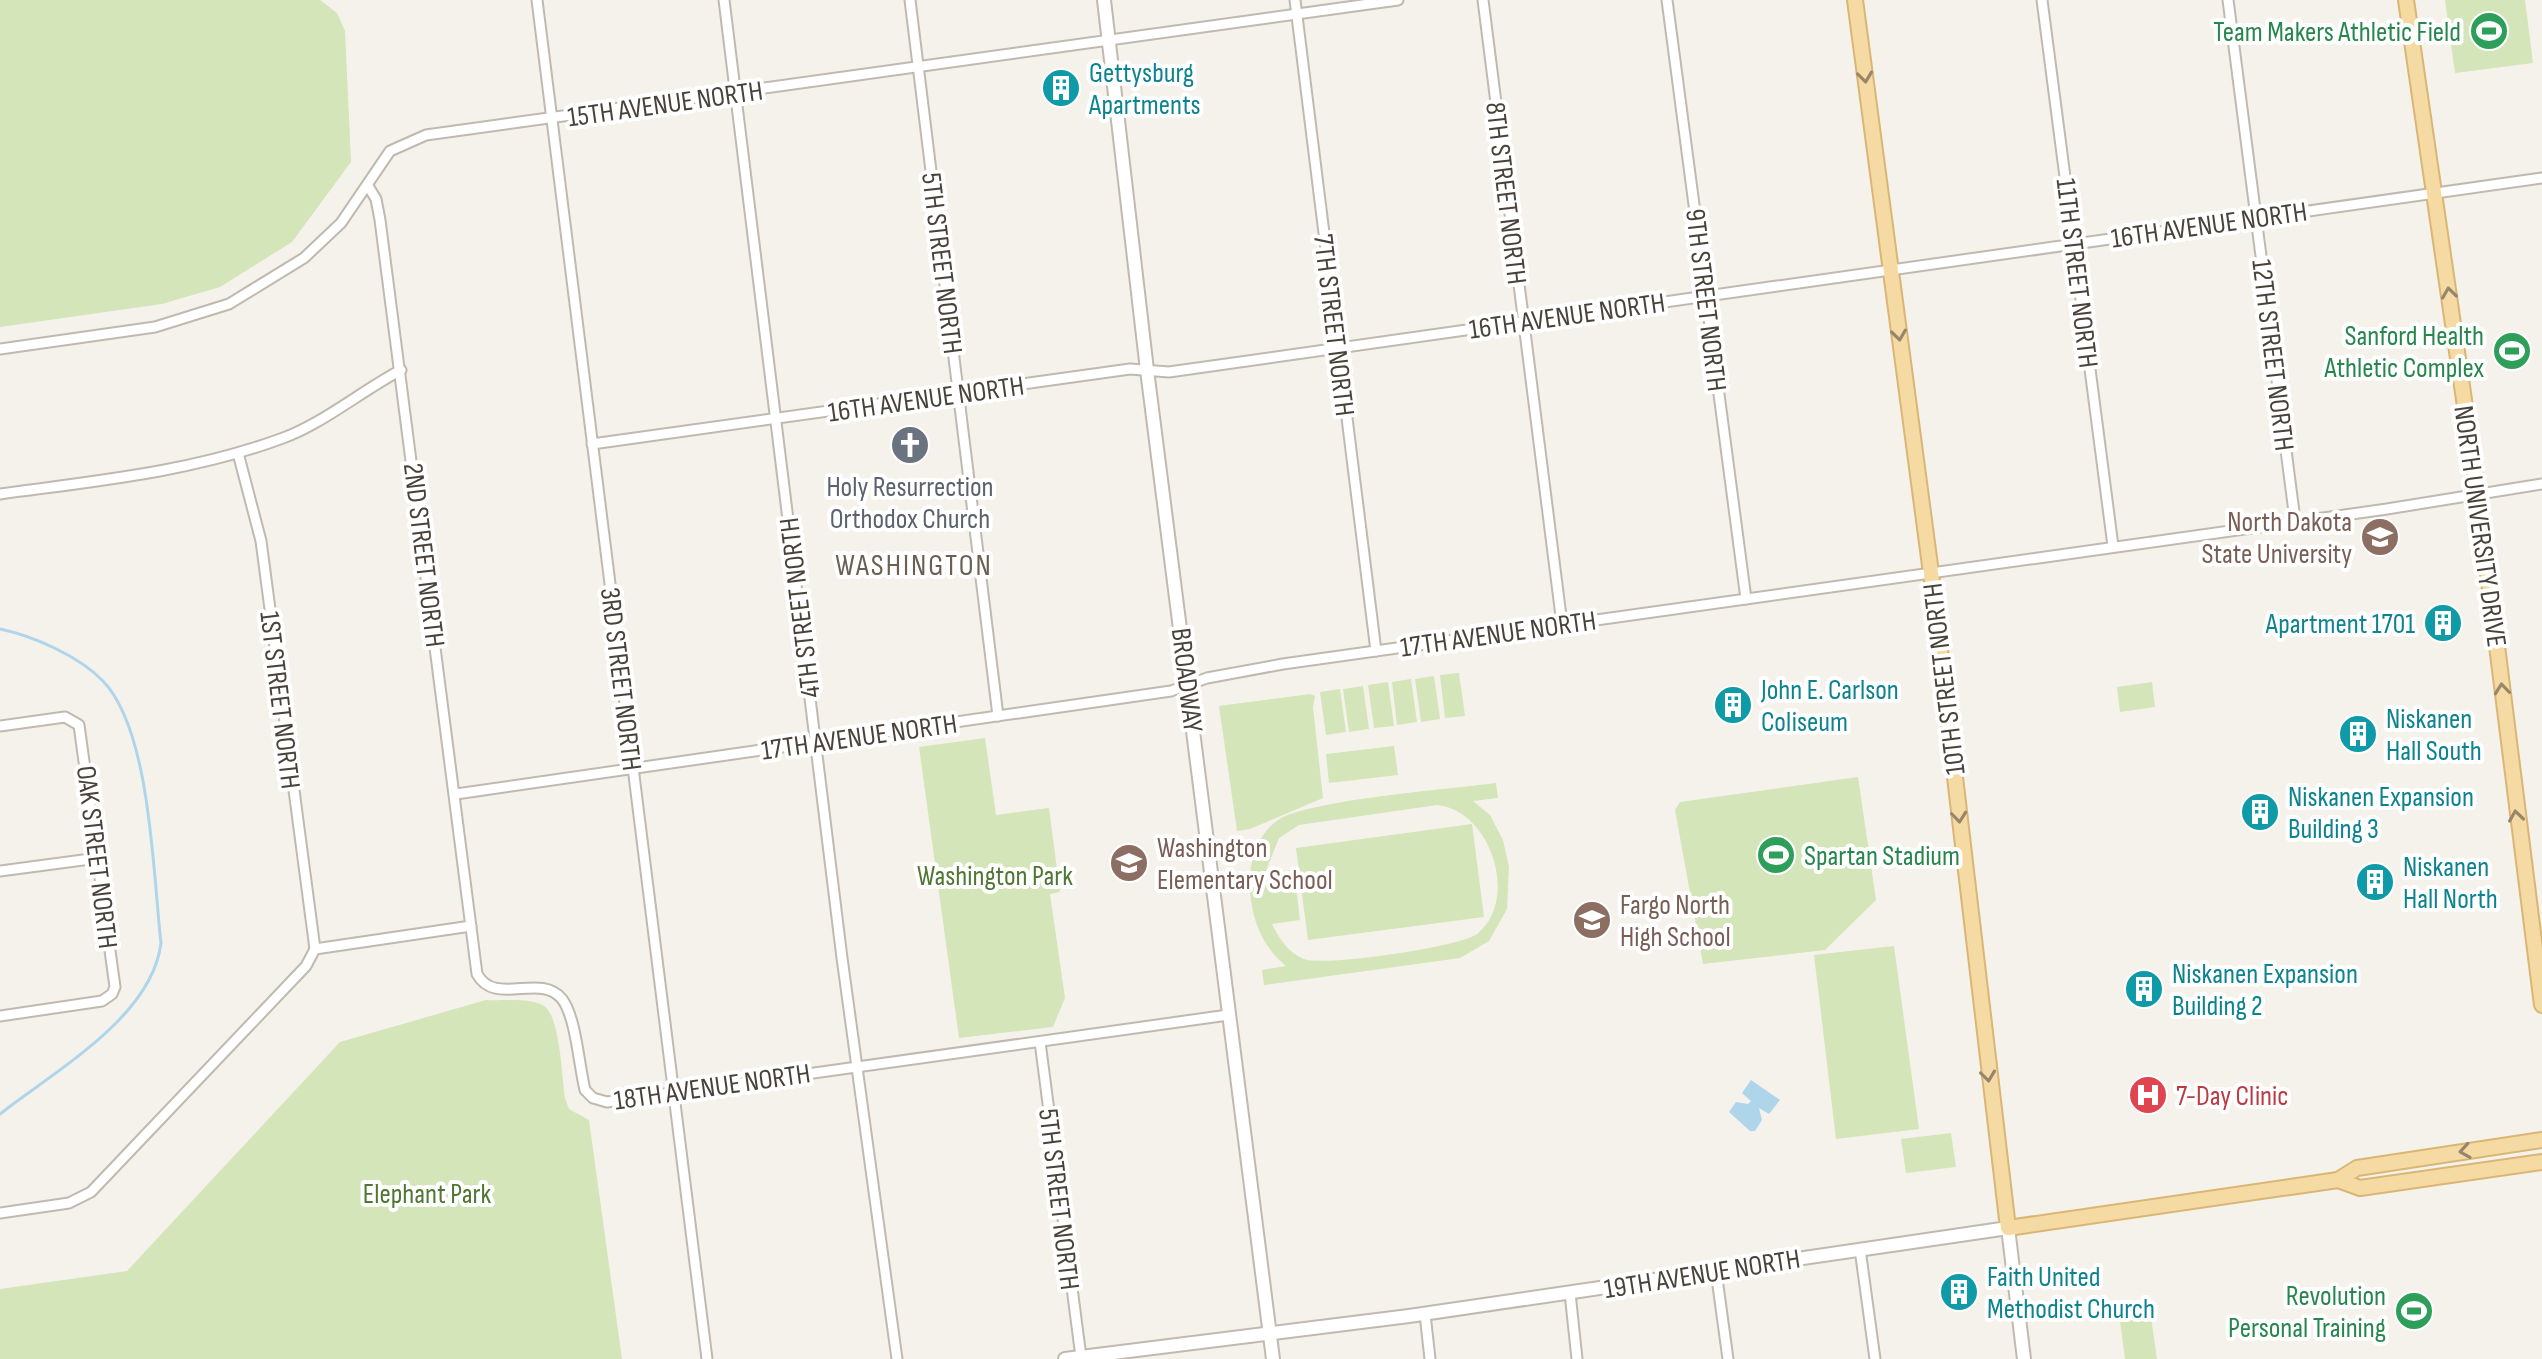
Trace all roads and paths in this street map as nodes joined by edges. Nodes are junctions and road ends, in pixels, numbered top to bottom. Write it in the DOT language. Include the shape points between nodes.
graph roads {
  1 [pos="537,0"];
  2 [pos="724,0"];
  3 [pos="910,0"];
  4 [pos="1104,0"];
  5 [pos="1295,0"];
  6 [pos="1398,0"];
  7 [pos="1483,0"];
  8 [pos="1667,0"];
  9 [pos="1855,0"];
  10 [pos="2042,0"];
  11 [pos="2228,0"];
  12 [pos="2406,0"];
  13 [pos="1297,16"];
  14 [pos="1110,41"];
  15 [pos="918,68"];
  16 [pos="735,93"];
  17 [pos="552,119"];
  18 [pos="2542,178"];
  19 [pos="368,186"];
  20 [pos="2434,193"];
  21 [pos="2256,217"];
  22 [pos="2074,243"];
  23 [pos="1890,269"];
  24 [pos="1706,295"];
  25 [pos="1523,322"];
  26 [pos="1338,347"];
  27 [pos="0,349"];
  28 [pos="401,370"];
  29 [pos="1147,370"];
  30 [pos="959,393"];
  31 [pos="775,418"];
  32 [pos="592,444"];
  33 [pos="238,453"];
  34 [pos="2542,484"];
  35 [pos="0,494"];
  36 [pos="2477,494"];
  37 [pos="2295,520"];
  38 [pos="2113,546"];
  39 [pos="1931,573"];
  40 [pos="1746,599"];
  41 [pos="1562,624"];
  42 [pos="1376,651"];
  43 [pos="1189,685"];
  44 [pos="998,716"];
  45 [pos="0,726"];
  46 [pos="815,743"];
  47 [pos="634,768"];
  48 [pos="456,794"];
  49 [pos="98,858"];
  50 [pos="0,871"];
  51 [pos="471,926"];
  52 [pos="315,949"];
  53 [pos="2542,1005"];
  54 [pos="1228,1015"];
  55 [pos="0,1016"];
  56 [pos="1040,1042"];
  57 [pos="857,1067"];
  58 [pos="674,1092"];
  59 [pos="2542,1140"];
  60 [pos="2542,1162"];
  61 [pos="2338,1180"];
  62 [pos="0,1213"];
  63 [pos="2008,1228"];
  64 [pos="1860,1249"];
  65 [pos="1716,1271"];
  66 [pos="1570,1293"];
  67 [pos="1425,1314"];
  68 [pos="1269,1334"];
  69 [pos="1081,1357"];
  70 [pos="707,1359"];
  71 [pos="897,1359"];
  72 [pos="1065,1359"];
  73 [pos="1273,1359"];
  74 [pos="1430,1359"];
  75 [pos="1577,1359"];
  76 [pos="1728,1359"];
  77 [pos="1875,1359"];
  78 [pos="2024,1359"];
  1 -- 17 [label="street, 3RD STREET NORTH"];
  2 -- 16 [label="street, 4TH STREET NORTH"];
  3 -- 15 [label="street, 5TH STREET NORTH"];
  4 -- 14 [label="street, BROADWAY"];
  5 -- 13 [label="street, 7TH STREET NORTH"];
  6 -- 13 [label="street, 15TH AVENUE NORTH"];
  7 -- 25 [label="street, 8TH STREET NORTH"];
  8 -- 24 [label="street, 9TH STREET NORTH"];
  9 -- 23 [label="main road, 10TH STREET NORTH, one-way"];
  10 -- 22 [label="street, 11TH STREET NORTH"];
  11 -- 21 [label="street, 12TH STREET NORTH"];
  12 -- 20 [label="main road, NORTH UNIVERSITY DRIVE"];
  13 -- 14 [label="street, 15TH AVENUE NORTH"];
  13 -- 26 [label="street, 7TH STREET NORTH"];
  14 -- 15 [label="street, 15TH AVENUE NORTH"];
  14 -- 29 [label="street, BROADWAY"];
  15 -- 16 [label="street, 15TH AVENUE NORTH"];
  15 -- 30 [label="street, 5TH STREET NORTH"];
  16 -- 17 [label="street, 15TH AVENUE NORTH"];
  16 -- 31 [label="street, 4TH STREET NORTH"];
  17 -- 19 [label="street, 15TH AVENUE NORTH" via="404,142 390,151"];
  17 -- 32 [label="street, 3RD STREET NORTH"];
  18 -- 20 [label="street, 16TH AVENUE NORTH"];
  19 -- 27 [label="street, 15TH AVENUE NORTH" via="341,223 304,258 229,304 155,327"];
  19 -- 28 [label="street, 2ND STREET NORTH" via="380,220"];
  20 -- 21 [label="street, 16TH AVENUE NORTH"];
  36 -- 20 [label="main road, NORTH UNIVERSITY DRIVE, one-way"];
  21 -- 22 [label="street, 16TH AVENUE NORTH"];
  21 -- 37 [label="street, 12TH STREET NORTH"];
  22 -- 23 [label="street, 16TH AVENUE NORTH"];
  22 -- 38 [label="street, 11TH STREET NORTH"];
  23 -- 24 [label="street, 16TH AVENUE NORTH"];
  23 -- 39 [label="main road, 10TH STREET NORTH, one-way"];
  24 -- 25 [label="street, 16TH AVENUE NORTH"];
  24 -- 40 [label="street, 9TH STREET NORTH"];
  25 -- 26 [label="street, 16TH AVENUE NORTH"];
  25 -- 41 [label="street, 8TH STREET NORTH"];
  26 -- 29 [label="street, 16TH AVENUE NORTH" via="1169,372"];
  26 -- 42 [label="street, 7TH STREET NORTH"];
  28 -- 33 [label="street" via="287,437"];
  28 -- 48 [label="street, 2ND STREET NORTH"];
  29 -- 30 [label="street, 16TH AVENUE NORTH"];
  29 -- 43 [label="street, BROADWAY"];
  30 -- 31 [label="street, 16TH AVENUE NORTH"];
  30 -- 44 [label="street, 5TH STREET NORTH"];
  31 -- 32 [label="street, 16TH AVENUE NORTH"];
  31 -- 46 [label="street, 4TH STREET NORTH"];
  32 -- 47 [label="street, 3RD STREET NORTH"];
  33 -- 35 [label="street" via="157,473"];
  33 -- 52 [label="street, 1ST STREET NORTH" via="261,541"];
  34 -- 36 [label="street, 17TH AVENUE NORTH"];
  36 -- 37 [label="street, 17TH AVENUE NORTH"];
  53 -- 36 [label="main road, NORTH UNIVERSITY DRIVE, one-way"];
  37 -- 38 [label="street, 17TH AVENUE NORTH"];
  38 -- 39 [label="street, 17TH AVENUE NORTH"];
  39 -- 40 [label="street, 17TH AVENUE NORTH"];
  39 -- 63 [label="main road, 10TH STREET NORTH, one-way"];
  40 -- 41 [label="street, 17TH AVENUE NORTH"];
  41 -- 42 [label="street, 17TH AVENUE NORTH"];
  42 -- 43 [label="street, 17TH AVENUE NORTH"];
  43 -- 44 [label="street, 17TH AVENUE NORTH"];
  43 -- 54 [label="street, BROADWAY"];
  44 -- 46 [label="street, 17TH AVENUE NORTH"];
  45 -- 49 [label="street, OAK STREET NORTH" via="65,717 75,721 81,732"];
  46 -- 47 [label="street, 17TH AVENUE NORTH"];
  46 -- 57 [label="street, 4TH STREET NORTH"];
  47 -- 48 [label="street, 17TH AVENUE NORTH"];
  47 -- 58 [label="street, 3RD STREET NORTH"];
  48 -- 51 [label="street, 2ND STREET NORTH"];
  49 -- 50 [label="street"];
  49 -- 55 [label="street, OAK STREET NORTH" via="112,994 102,1001"];
  51 -- 52 [label="street"];
  51 -- 58 [label="street, 18TH AVENUE NORTH" via="477,974 486,986 539,988 560,996 569,1010 585,1090 593,1098 607,1102"];
  52 -- 62 [label="street" via="306,966 91,1192 69,1203"];
  54 -- 56 [label="street, 18TH AVENUE NORTH"];
  54 -- 68 [label="street, BROADWAY"];
  56 -- 57 [label="street, 18TH AVENUE NORTH"];
  56 -- 69 [label="street, 5TH STREET NORTH"];
  57 -- 58 [label="street, 18TH AVENUE NORTH"];
  57 -- 71 [label="street, 4TH STREET NORTH"];
  58 -- 70 [label="street, 3RD STREET NORTH"];
  59 -- 61 [label="main road, 19TH AVENUE NORTH, one-way" via="2357,1168"];
  60 -- 61 [label="main road, 19TH AVENUE NORTH" via="2360,1188"];
  61 -- 63 [label="main road, 19TH AVENUE NORTH"];
  63 -- 64 [label="street, 19TH AVENUE NORTH"];
  63 -- 78 [label="street, 10TH STREET NORTH"];
  64 -- 65 [label="street, 19TH AVENUE NORTH"];
  64 -- 77 [label="street"];
  65 -- 66 [label="street, 19TH AVENUE NORTH"];
  65 -- 76 [label="street"];
  66 -- 67 [label="street, 19TH AVENUE NORTH"];
  66 -- 75 [label="street"];
  67 -- 68 [label="street, 19TH AVENUE NORTH"];
  67 -- 74 [label="street"];
  68 -- 69 [label="street, 19TH AVENUE NORTH"];
  68 -- 73 [label="street, BROADWAY"];
  69 -- 72 [label="street, 19TH AVENUE NORTH"];
}
